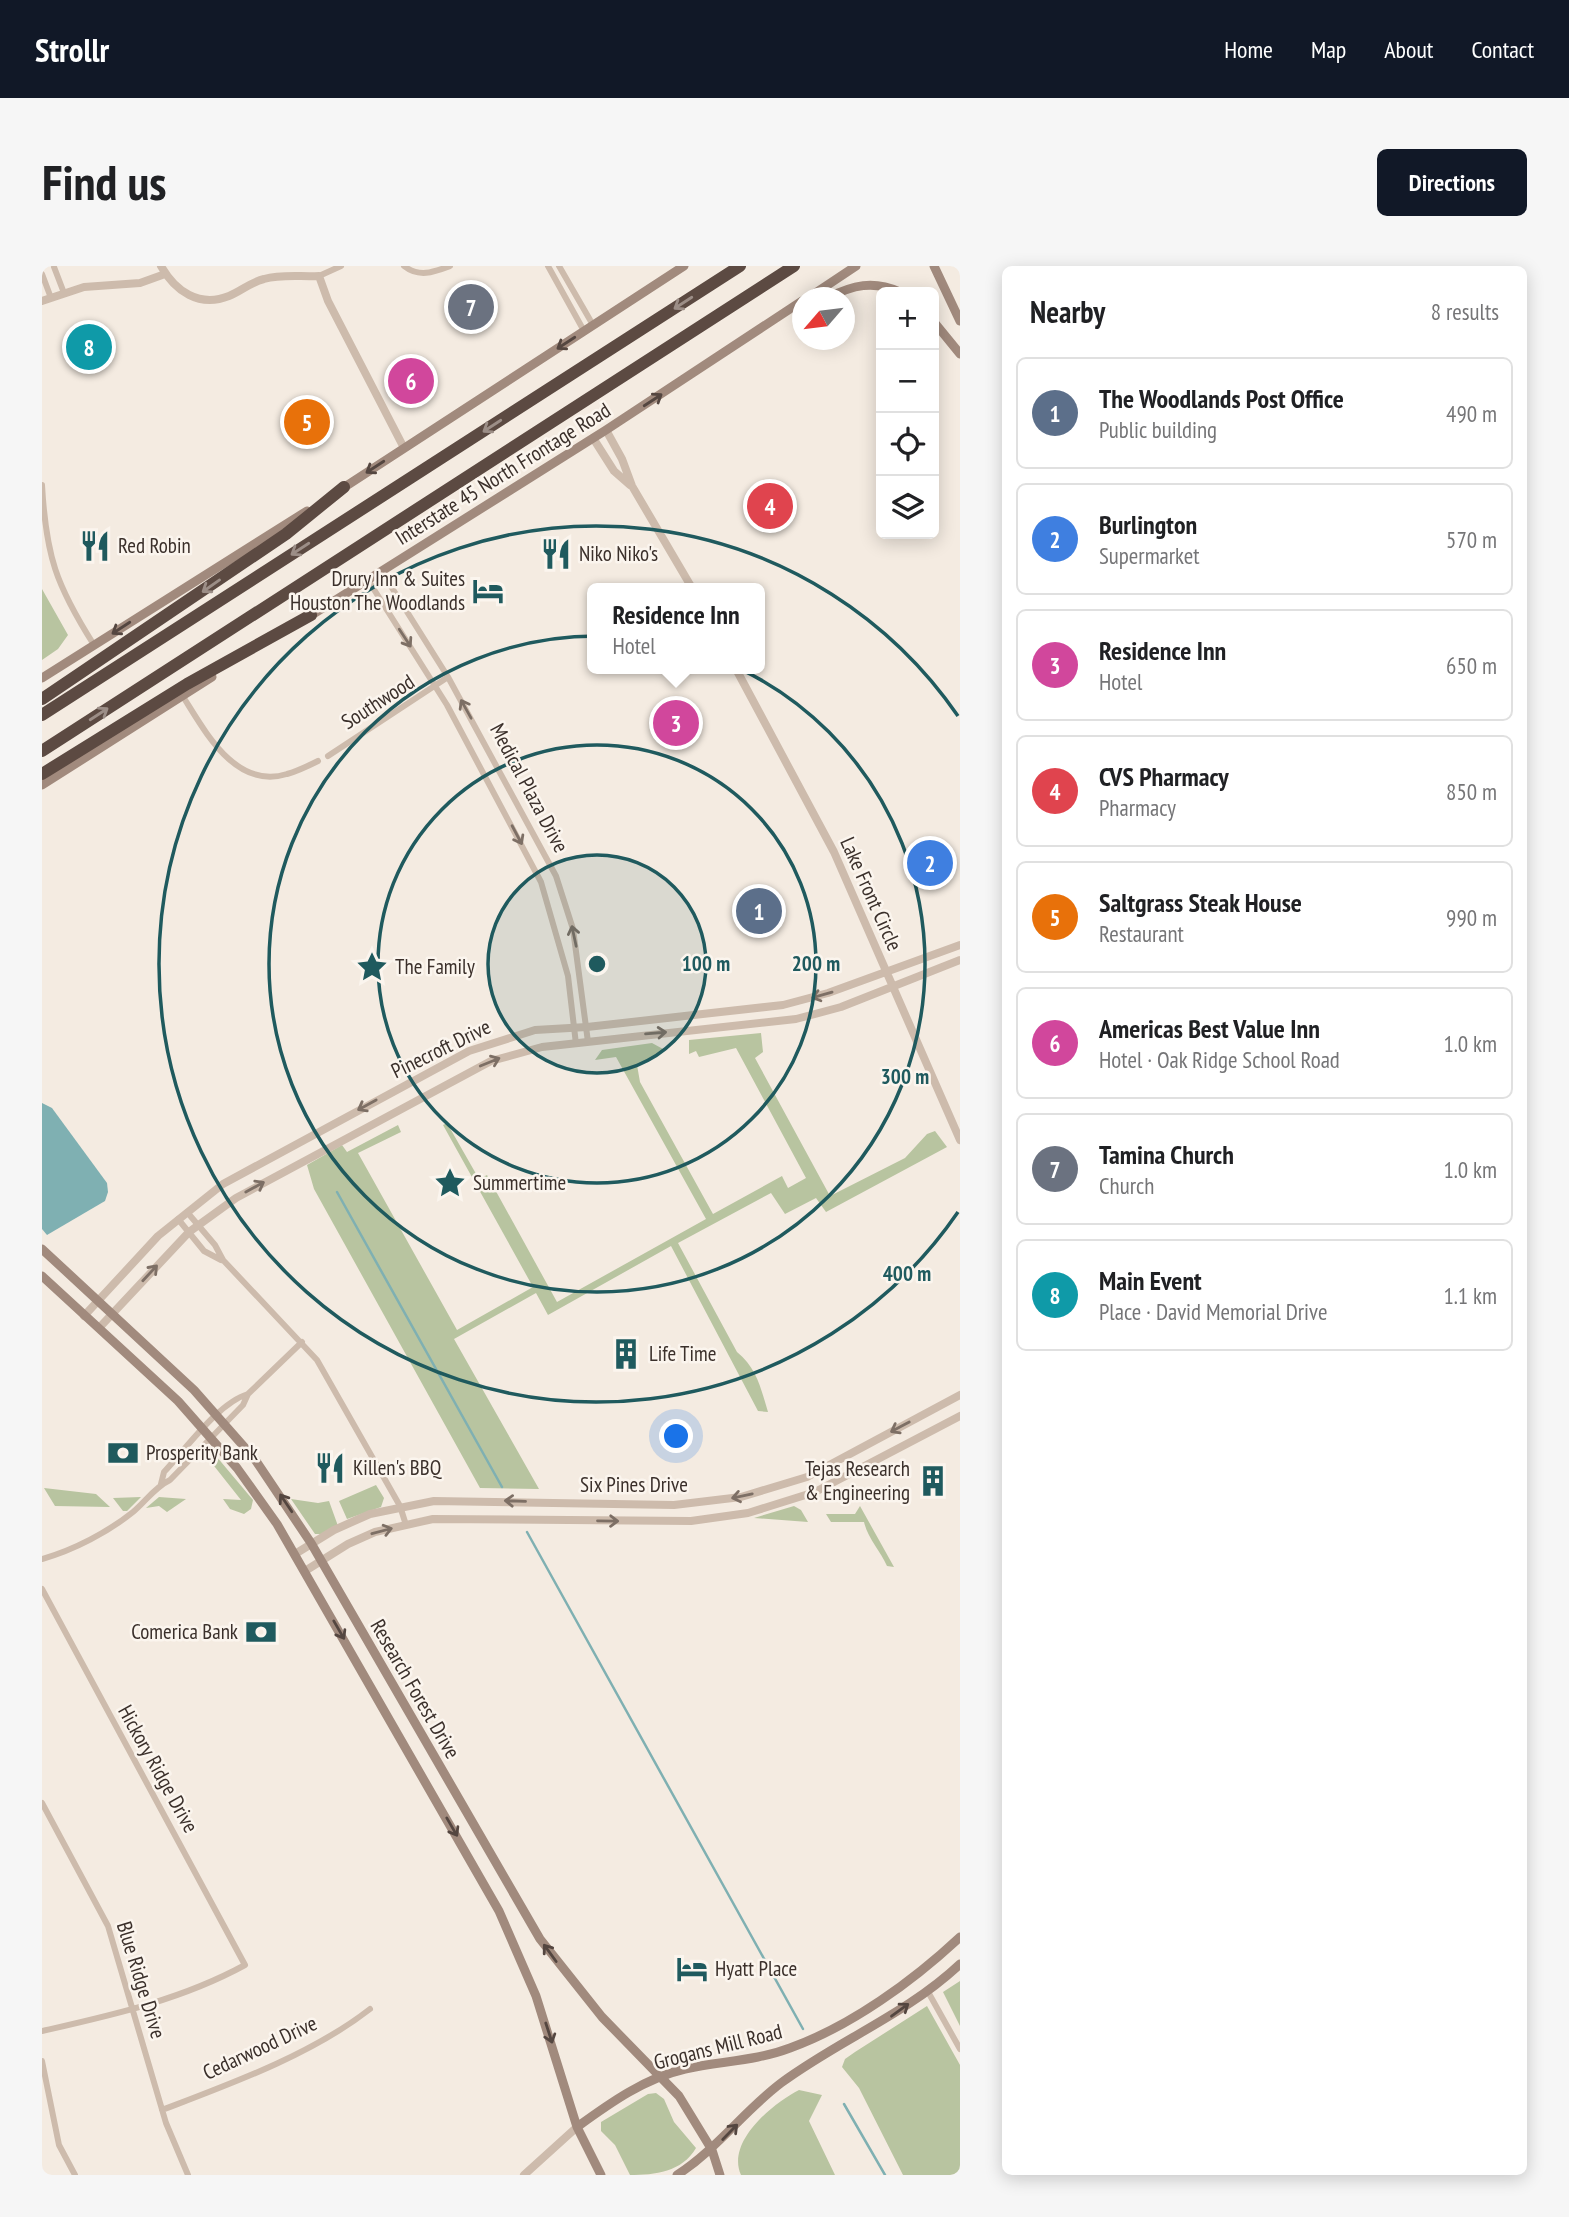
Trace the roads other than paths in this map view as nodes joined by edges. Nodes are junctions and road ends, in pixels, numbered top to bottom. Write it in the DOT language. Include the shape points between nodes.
graph roads {
  1 [pos="341,266"];
  2 [pos="404,266"];
  3 [pos="450,266"];
  4 [pos="548,266"];
  5 [pos="559,266"];
  6 [pos="684,266"];
  7 [pos="740,266"];
  8 [pos="794,266"];
  9 [pos="856,266"];
  10 [pos="934,266"];
  11 [pos="54,267"];
  12 [pos="163,270"];
  13 [pos="42,274"];
  14 [pos="319,276"];
  15 [pos="824,287"];
  16 [pos="851,287"];
  17 [pos="882,287"];
  18 [pos="64,293"];
  19 [pos="46,300"];
  20 [pos="792,308"];
  21 [pos="792,315"];
  22 [pos="960,321"];
  23 [pos="593,326"];
  24 [pos="939,328"];
  25 [pos="584,331"];
  26 [pos="757,332"];
  27 [pos="960,355"];
  28 [pos="606,430"];
  29 [pos="593,438"];
  30 [pos="404,448"];
  31 [pos="42,485"];
  32 [pos="632,486"];
  33 [pos="344,487"];
  34 [pos="382,572"];
  35 [pos="368,580"];
  36 [pos="689,583"];
  37 [pos="311,615"];
  38 [pos="94,645"];
  39 [pos="739,674"];
  40 [pos="448,677"];
  41 [pos="42,678"];
  42 [pos="435,685"];
  43 [pos="182,695"];
  44 [pos="42,699"];
  45 [pos="42,715"];
  46 [pos="42,751"];
  47 [pos="328,756"];
  48 [pos="318,761"];
  49 [pos="42,774"];
  50 [pos="42,785"];
  51 [pos="960,945"];
  52 [pos="960,960"];
  53 [pos="886,972"];
  54 [pos="892,986"];
  55 [pos="587,1027"];
  56 [pos="574,1028"];
  57 [pos="588,1042"];
  58 [pos="576,1044"];
  59 [pos="960,1140"];
  60 [pos="187,1212"];
  61 [pos="178,1219"];
  62 [pos="198,1225"];
  63 [pos="189,1232"];
  64 [pos="42,1249"];
  65 [pos="223,1261"];
  66 [pos="42,1276"];
  67 [pos="97,1301"];
  68 [pos="84,1316"];
  69 [pos="114,1316"];
  70 [pos="99,1328"];
  71 [pos="302,1342"];
  72 [pos="248,1394"];
  73 [pos="960,1395"];
  74 [pos="218,1415"];
  75 [pos="960,1416"];
  76 [pos="225,1423"];
  77 [pos="204,1429"];
  78 [pos="212,1438"];
  79 [pos="161,1485"];
  80 [pos="557,1502"];
  81 [pos="674,1505"];
  82 [pos="400,1507"];
  83 [pos="556,1520"];
  84 [pos="675,1521"];
  85 [pos="406,1525"];
  86 [pos="311,1543"];
  87 [pos="295,1554"];
  88 [pos="42,1559"];
  89 [pos="321,1561"];
  90 [pos="304,1571"];
  91 [pos="42,1590"];
  92 [pos="387,1714"];
  93 [pos="414,1722"];
  94 [pos="42,1803"];
  95 [pos="483,1881"];
  96 [pos="505,1882"];
  97 [pos="960,1937"];
  98 [pos="960,1964"];
  99 [pos="927,1990"];
  100 [pos="135,2009"];
  101 [pos="370,2009"];
  102 [pos="42,2031"];
  103 [pos="960,2049"];
  104 [pos="42,2061"];
  105 [pos="661,2077"];
  106 [pos="44,2080"];
  107 [pos="162,2110"];
  108 [pos="577,2127"];
  109 [pos="712,2150"];
  110 [pos="75,2175"];
  111 [pos="188,2175"];
  112 [pos="524,2175"];
  113 [pos="601,2175"];
  114 [pos="677,2175"];
  115 [pos="720,2175"];
  1 -- 14 [label="street"];
  2 -- 3 [label="street" via="427,273"];
  4 -- 25 [label="street"];
  5 -- 23 [label="street"];
  6 -- 23 [label="main road"];
  7 -- 45 [label="highway, one-way"];
  46 -- 8 [label="highway, one-way"];
  9 -- 15 [label="main road"];
  10 -- 22 [label="main road"];
  11 -- 13 [label="street"];
  11 -- 18 [label="street"];
  12 -- 14 [label="street" via="184,294 207,299 230,296 274,276"];
  12 -- 18 [label="street" via="140,282"];
  13 -- 19 [label="street"];
  14 -- 30 [label="street"];
  16 -- 17 [label="main road"];
  18 -- 19 [label="street"];
  20 -- 26 [label="main road, Interstate 45 North Frontage Road"];
  21 -- 26 [label="main road"];
  23 -- 25 [label="main road"];
  24 -- 27 [label="main road"];
  25 -- 30 [label="main road, one-way"];
  28 -- 26 [label="main road, Interstate 45 North Frontage Road, one-way"];
  28 -- 29 [label="main road, Interstate 45 North Frontage Road"];
  28 -- 32 [label="street"];
  29 -- 32 [label="street" via="614,471"];
  29 -- 34 [label="main road, Interstate 45 North Frontage Road"];
  30 -- 33 [label="main road, one-way"];
  31 -- 38 [label="street" via="51,564"];
  32 -- 36 [label="street"];
  33 -- 38 [label="main road, one-way"];
  33 -- 44 [label="highway, one-way" via="286,534"];
  34 -- 35 [label="main road, Interstate 45 North Frontage Road"];
  34 -- 40 [label="street, Medical Plaza Drive"];
  35 -- 37 [label="main road, Interstate 45 North Frontage Road"];
  35 -- 42 [label="street, Medical Plaza Drive, one-way"];
  37 -- 43 [label="main road, Interstate 45 North Frontage Road"];
  37 -- 49 [label="highway" via="187,684"];
  38 -- 41 [label="main road"];
  39 -- 53 [label="street, Lake Front Circle" via="834,852"];
  40 -- 42 [label="street, Southwood"];
  55 -- 40 [label="street, Medical Plaza Drive, one-way" via="573,929 556,876"];
  42 -- 47 [label="street, Southwood"];
  42 -- 56 [label="street, Medical Plaza Drive, one-way" via="542,884 568,976"];
  43 -- 48 [label="street" via="209,738 243,770 285,775"];
  43 -- 50 [label="main road, Interstate 45 North Frontage Road"];
  51 -- 53 [label="street, Pinecroft Drive"];
  52 -- 54 [label="street, Pinecroft Drive"];
  53 -- 54 [label="street, Lake Front Circle"];
  53 -- 55 [label="street, Pinecroft Drive, one-way" via="783,1005"];
  57 -- 54 [label="street, Pinecroft Drive, one-way" via="796,1019"];
  54 -- 59 [label="street, Lake Front Circle"];
  55 -- 56 [label="street, Pinecroft Drive"];
  55 -- 57 [label="street, Medical Plaza Drive"];
  56 -- 58 [label="street, Medical Plaza Drive"];
  56 -- 60 [label="street, Pinecroft Drive, one-way" via="521,1033 457,1057 223,1184"];
  57 -- 58 [label="street, Pinecroft Drive"];
  62 -- 58 [label="street, Pinecroft Drive, one-way" via="236,1198 467,1072 516,1053"];
  60 -- 61 [label="street, Pinecroft Drive"];
  60 -- 62 [label="street"];
  61 -- 63 [label="street"];
  61 -- 67 [label="street, Pinecroft Drive"];
  62 -- 63 [label="street, Pinecroft Drive"];
  62 -- 65 [label="street"];
  63 -- 65 [label="street" via="204,1251"];
  69 -- 63 [label="street, Pinecroft Drive, one-way"];
  64 -- 67 [label="main road, Research Forest Drive"];
  65 -- 71 [label="street"];
  66 -- 68 [label="main road, Research Forest Drive"];
  67 -- 68 [label="street, Pinecroft Drive"];
  67 -- 69 [label="main road, Research Forest Drive"];
  68 -- 70 [label="main road, Research Forest Drive"];
  69 -- 70 [label="street, Pinecroft Drive"];
  69 -- 74 [label="main road, Research Forest Drive"];
  70 -- 77 [label="main road, Research Forest Drive"];
  71 -- 72 [label="street"];
  71 -- 82 [label="street" via="329,1380"];
  72 -- 74 [label="street" via="236,1398"];
  72 -- 76 [label="street"];
  73 -- 81 [label="street, Six Pines Drive, one-way" via="795,1482 741,1497"];
  74 -- 76 [label="main road, Research Forest Drive"];
  74 -- 77 [label="street"];
  75 -- 84 [label="street, Six Pines Drive" via="801,1498 731,1517"];
  76 -- 78 [label="street"];
  86 -- 76 [label="main road, Research Forest Drive, one-way"];
  77 -- 78 [label="main road, Research Forest Drive"];
  77 -- 79 [label="street" via="164,1472"];
  78 -- 79 [label="street"];
  78 -- 87 [label="main road, Research Forest Drive" via="260,1499"];
  79 -- 88 [label="street" via="124,1519 71,1549"];
  80 -- 81 [label="street, Six Pines Drive"];
  80 -- 82 [label="street, Six Pines Drive, one-way" via="464,1499"];
  80 -- 83 [label="street"];
  81 -- 84 [label="street"];
  82 -- 85 [label="street"];
  82 -- 86 [label="street, Six Pines Drive" via="370,1514"];
  83 -- 84 [label="street, Six Pines Drive, one-way"];
  83 -- 85 [label="street, Six Pines Drive" via="433,1519"];
  89 -- 85 [label="street, Six Pines Drive, one-way" via="375,1532"];
  86 -- 87 [label="street, Six Pines Drive"];
  86 -- 89 [label="main road, Research Forest Drive"];
  87 -- 90 [label="main road, Research Forest Drive"];
  89 -- 90 [label="street, Six Pines Drive"];
  89 -- 93 [label="main road, Research Forest Drive"];
  90 -- 92 [label="main road, Research Forest Drive, one-way"];
  91 -- 100 [label="street, Hickory Ridge Drive" via="245,1965 199,1988"];
  92 -- 93 [label="main road"];
  92 -- 95 [label="main road, Research Forest Drive, one-way"];
  93 -- 96 [label="main road, Research Forest Drive"];
  94 -- 100 [label="street, Blue Ridge Drive" via="104,1917"];
  95 -- 96 [label="main road"];
  95 -- 108 [label="main road, Research Forest Drive, one-way" via="520,1953"];
  105 -- 96 [label="main road, Research Forest Drive, one-way" via="569,1979"];
  97 -- 105 [label="main road, Grogans Mill Road" via="883,1997 811,2040 765,2056"];
  98 -- 99 [label="main road, Grogans Mill Road"];
  99 -- 103 [label="street"];
  109 -- 99 [label="main road, Grogans Mill Road, one-way" via="778,2085"];
  100 -- 102 [label="street"];
  100 -- 107 [label="street, Blue Ridge Drive"];
  101 -- 107 [label="street, Cedarwood Drive" via="266,2067"];
  104 -- 106 [label="street"];
  105 -- 108 [label="main road, Grogans Mill Road"];
  105 -- 109 [label="main road, Research Forest Drive"];
  106 -- 110 [label="street" via="59,2145"];
  107 -- 111 [label="street, Blue Ridge Drive"];
  108 -- 112 [label="street, Grogans Mill Road"];
  108 -- 113 [label="main road, Research Forest Drive"];
  109 -- 114 [label="main road, Grogans Mill Road"];
  109 -- 115 [label="main road, Research Forest Drive"];
}
